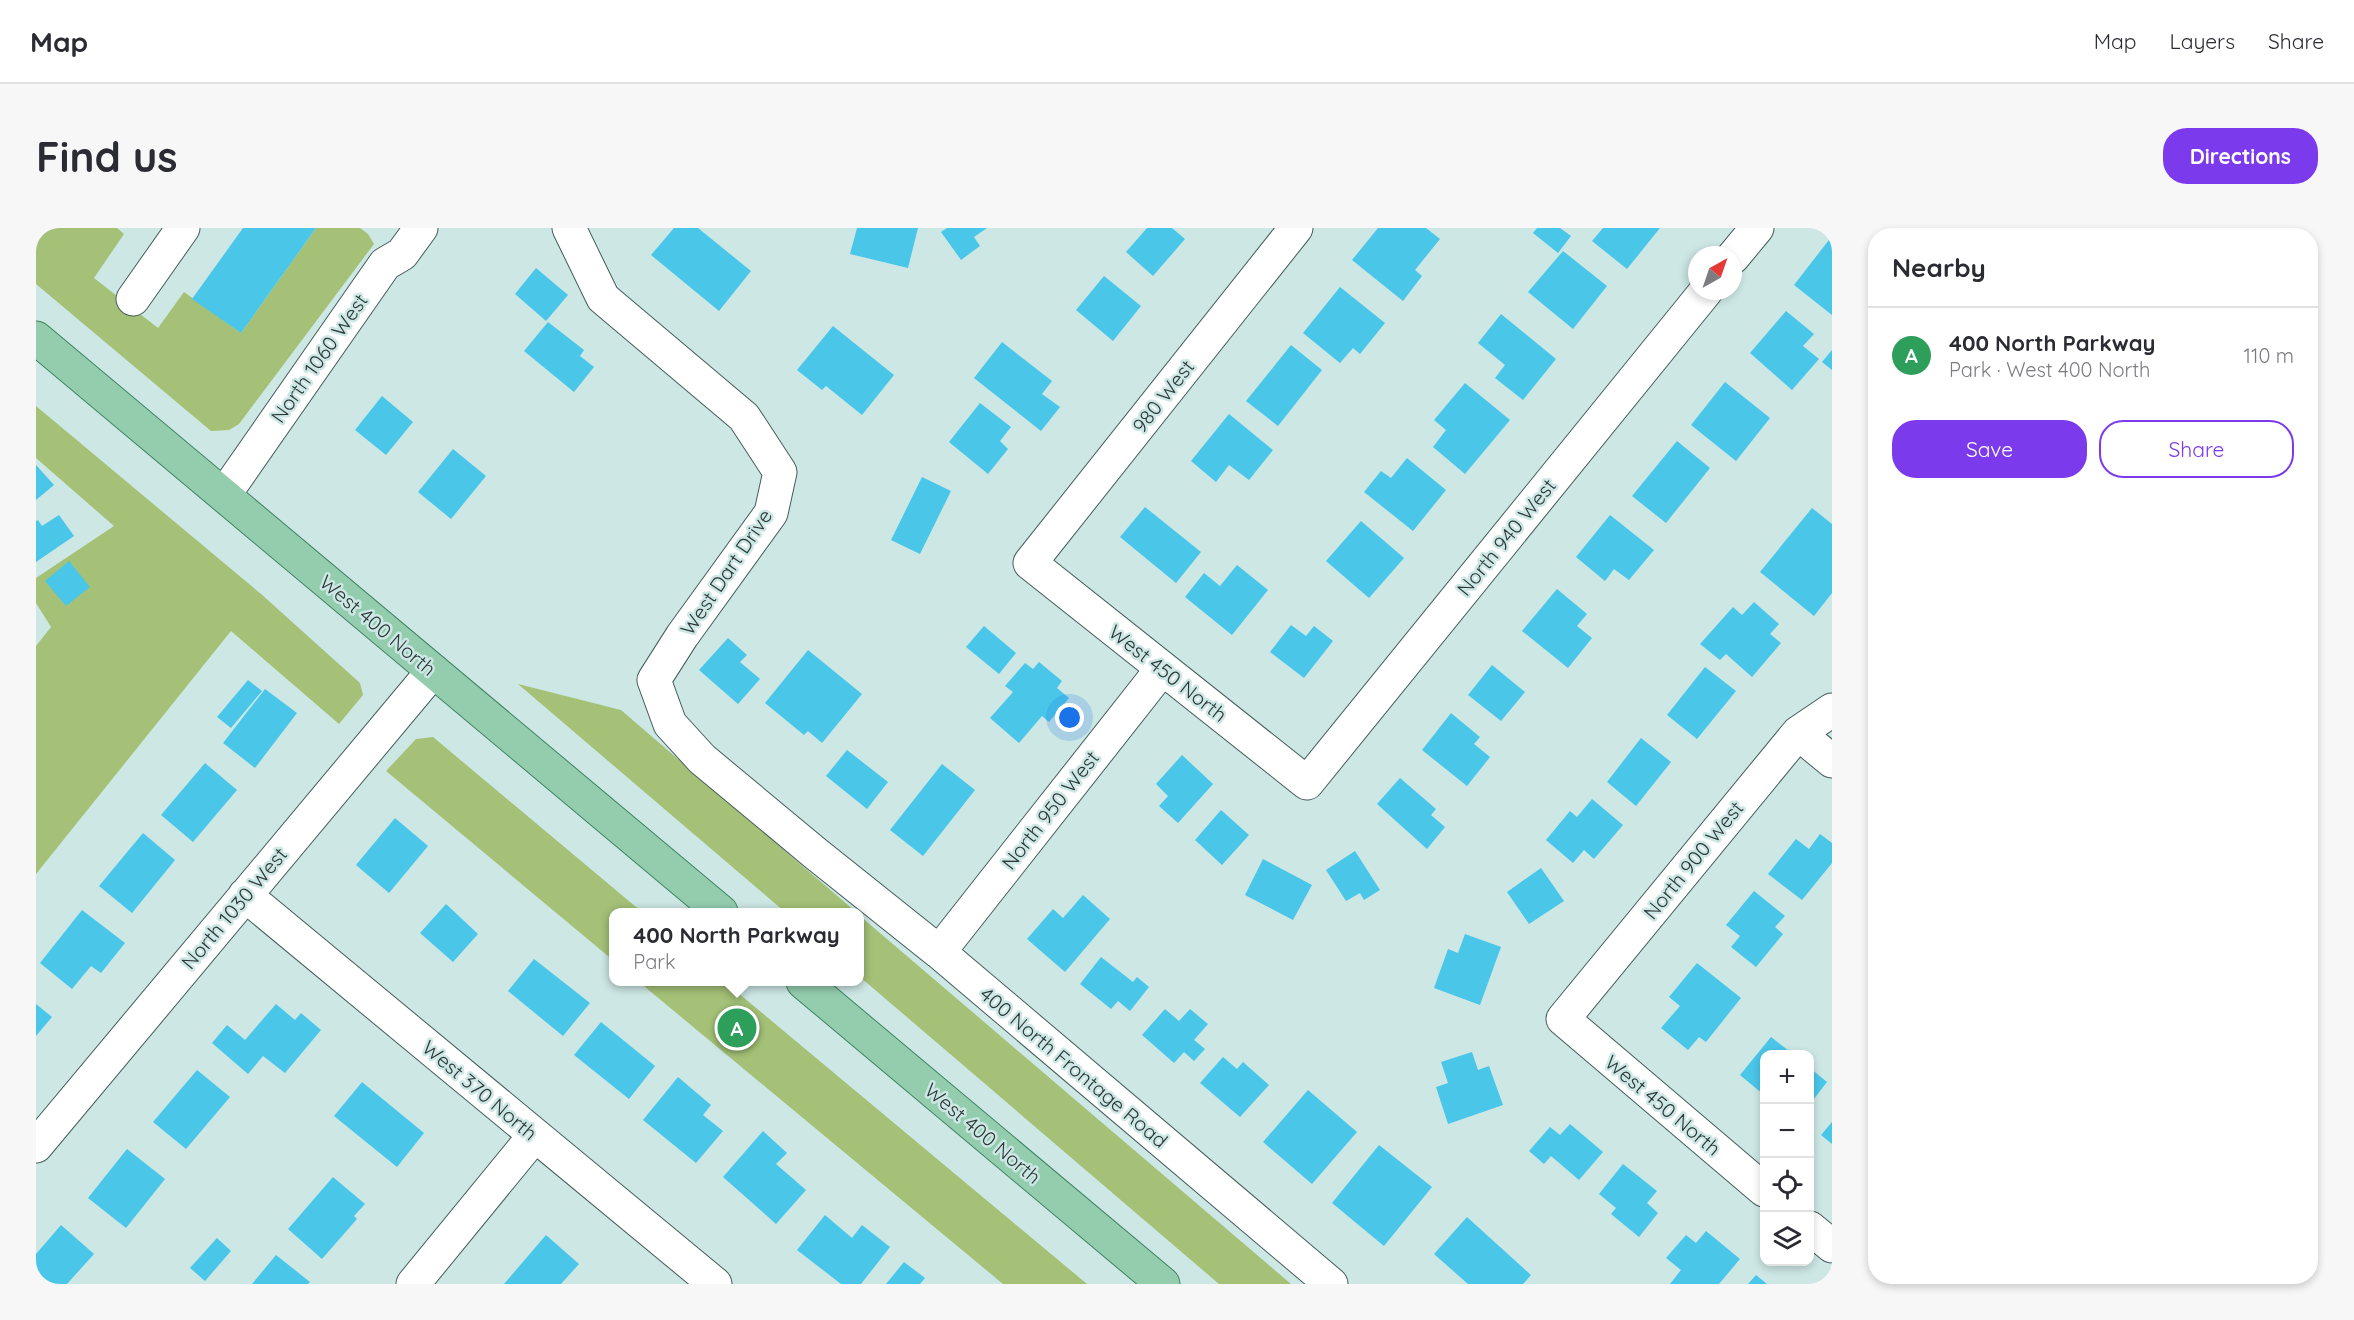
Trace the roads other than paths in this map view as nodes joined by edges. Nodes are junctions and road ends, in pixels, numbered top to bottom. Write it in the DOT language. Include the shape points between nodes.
graph roads {
  1 [pos="183,228"];
  2 [pos="421,228"];
  3 [pos="569,228"];
  4 [pos="1757,228"];
  5 [pos="1292,230"];
  6 [pos="1742,246"];
  7 [pos="132,299"];
  8 [pos="1699,300"];
  9 [pos="36,338"];
  10 [pos="224,495"];
  11 [pos="1030,563"];
  12 [pos="1162,669"];
  13 [pos="433,671"];
  14 [pos="1832,710"];
  15 [pos="1798,733"];
  16 [pos="1832,761"];
  17 [pos="1307,783"];
  18 [pos="814,853"];
  19 [pos="245,895"];
  20 [pos="716,908"];
  21 [pos="939,952"];
  22 [pos="809,986"];
  23 [pos="1563,1019"];
  24 [pos="535,1135"];
  25 [pos="36,1146"];
  26 [pos="1760,1187"];
  27 [pos="1814,1232"];
  28 [pos="1832,1246"];
  29 [pos="413,1284"];
  30 [pos="715,1284"];
  31 [pos="1163,1284"];
  32 [pos="1331,1284"];
  1 -- 7 [label="street"];
  2 -- 10 [label="street, North 1060 West" via="402,254 385,264"];
  3 -- 18 [label="street, West Dart Drive" via="603,298 744,417 780,472 771,513 654,680 670,724 702,759"];
  4 -- 6 [label="street"];
  5 -- 11 [label="street, 980 West"];
  8 -- 17 [label="street, North 940 West"];
  9 -- 10 [label="main road, West 400 North"];
  10 -- 13 [label="main road, West 400 North"];
  11 -- 12 [label="street, West 450 North"];
  12 -- 17 [label="street, West 450 North"];
  12 -- 21 [label="street, North 950 West"];
  13 -- 19 [label="street, North 1030 West"];
  13 -- 20 [label="main road, West 400 North"];
  14 -- 15 [label="street, North 900 West"];
  15 -- 16 [label="street"];
  15 -- 23 [label="street, North 900 West"];
  18 -- 21 [label="street, 400 North Frontage Road"];
  19 -- 24 [label="street, West 370 North"];
  19 -- 25 [label="street, North 1030 West"];
  21 -- 32 [label="street, 400 North Frontage Road"];
  22 -- 31 [label="main road, West 400 North"];
  23 -- 26 [label="street, West 450 North"];
  24 -- 29 [label="street"];
  24 -- 30 [label="street, West 370 North"];
  27 -- 28 [label="street"];
}
